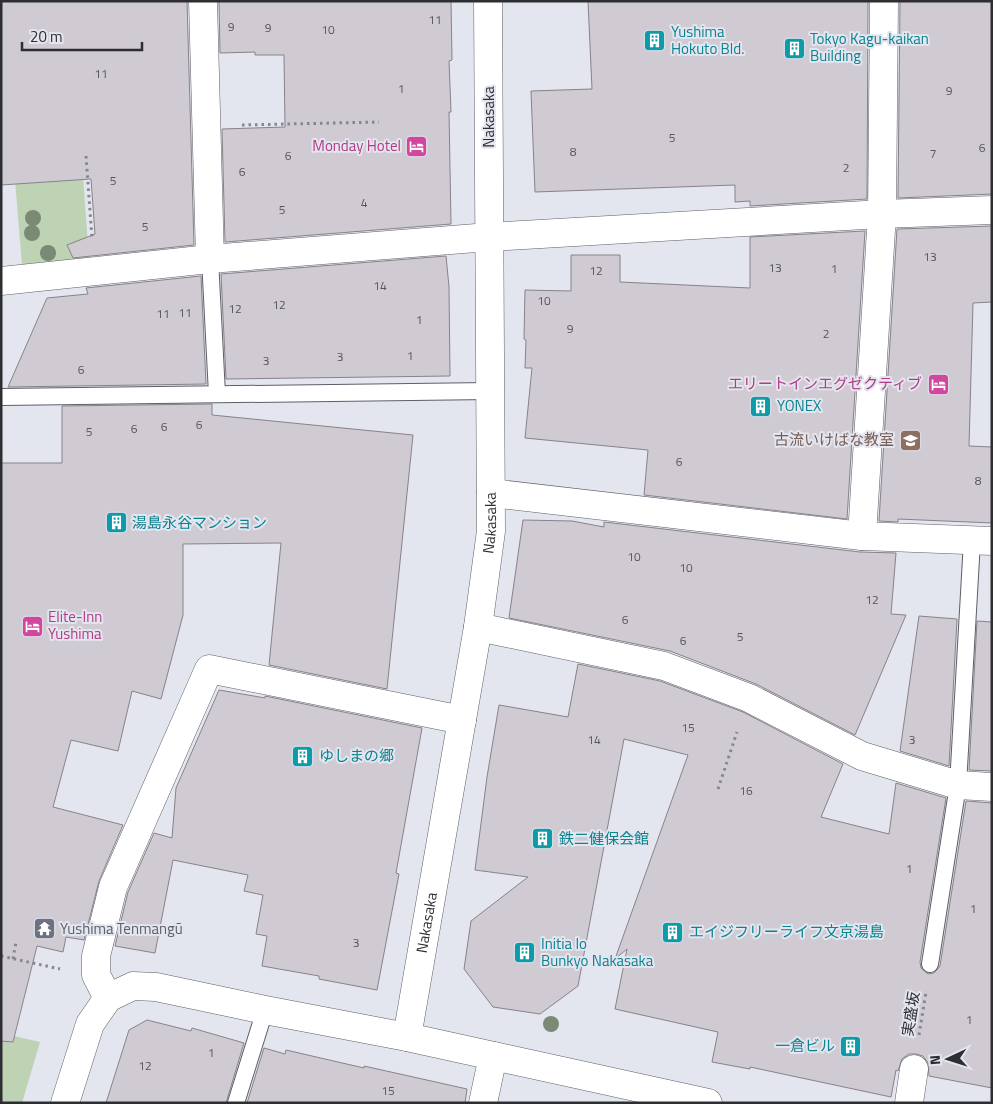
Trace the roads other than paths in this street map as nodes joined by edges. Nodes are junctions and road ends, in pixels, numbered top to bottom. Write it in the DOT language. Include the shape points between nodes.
graph roads {
  1 [pos="203,1"];
  2 [pos="488,1"];
  3 [pos="884,1"];
  4 [pos="992,210"];
  5 [pos="882,214"];
  6 [pos="489,237"];
  7 [pos="210,259"];
  8 [pos="1,281"];
  9 [pos="490,391"];
  10 [pos="217,394"];
  11 [pos="1,397"];
  12 [pos="490,493"];
  13 [pos="862,536"];
  14 [pos="982,541"];
  15 [pos="478,627"];
  16 [pos="462,720"];
  17 [pos="958,785"];
  18 [pos="992,787"];
  19 [pos="930,964"];
  20 [pos="102,986"];
  21 [pos="265,1010"];
  22 [pos="407,1037"];
  23 [pos="493,1056"];
  24 [pos="914,1069"];
  25 [pos="65,1103"];
  26 [pos="236,1103"];
  27 [pos="483,1103"];
  28 [pos="708,1103"];
  29 [pos="909,1103"];
  1 -- 7 [label="street"];
  2 -- 6 [label="street, Nakasaka"];
  3 -- 5 [label="street"];
  4 -- 5 [label="street"];
  5 -- 6 [label="street"];
  5 -- 13 [label="street"];
  6 -- 7 [label="street"];
  6 -- 9 [label="street, Nakasaka"];
  7 -- 8 [label="street"];
  7 -- 10 [label="lane"];
  9 -- 10 [label="lane"];
  9 -- 12 [label="street, Nakasaka"];
  10 -- 11 [label="lane"];
  12 -- 13 [label="street"];
  12 -- 15 [label="street, Nakasaka" via="490,531"];
  13 -- 14 [label="street"];
  14 -- 17 [label="lane"];
  15 -- 16 [label="street, Nakasaka"];
  15 -- 17 [label="street" via="664,666 749,698 862,756"];
  16 -- 20 [label="street" via="209,669 113,887 96,956"];
  16 -- 22 [label="street, Nakasaka"];
  17 -- 18 [label="street"];
  17 -- 19 [label="lane"];
  20 -- 21 [label="street" via="156,987"];
  20 -- 25 [label="street"];
  21 -- 22 [label="street"];
  21 -- 26 [label="lane"];
  22 -- 23 [label="street"];
  23 -- 27 [label="street"];
  23 -- 28 [label="street"];
  24 -- 29 [label="street"];
}
